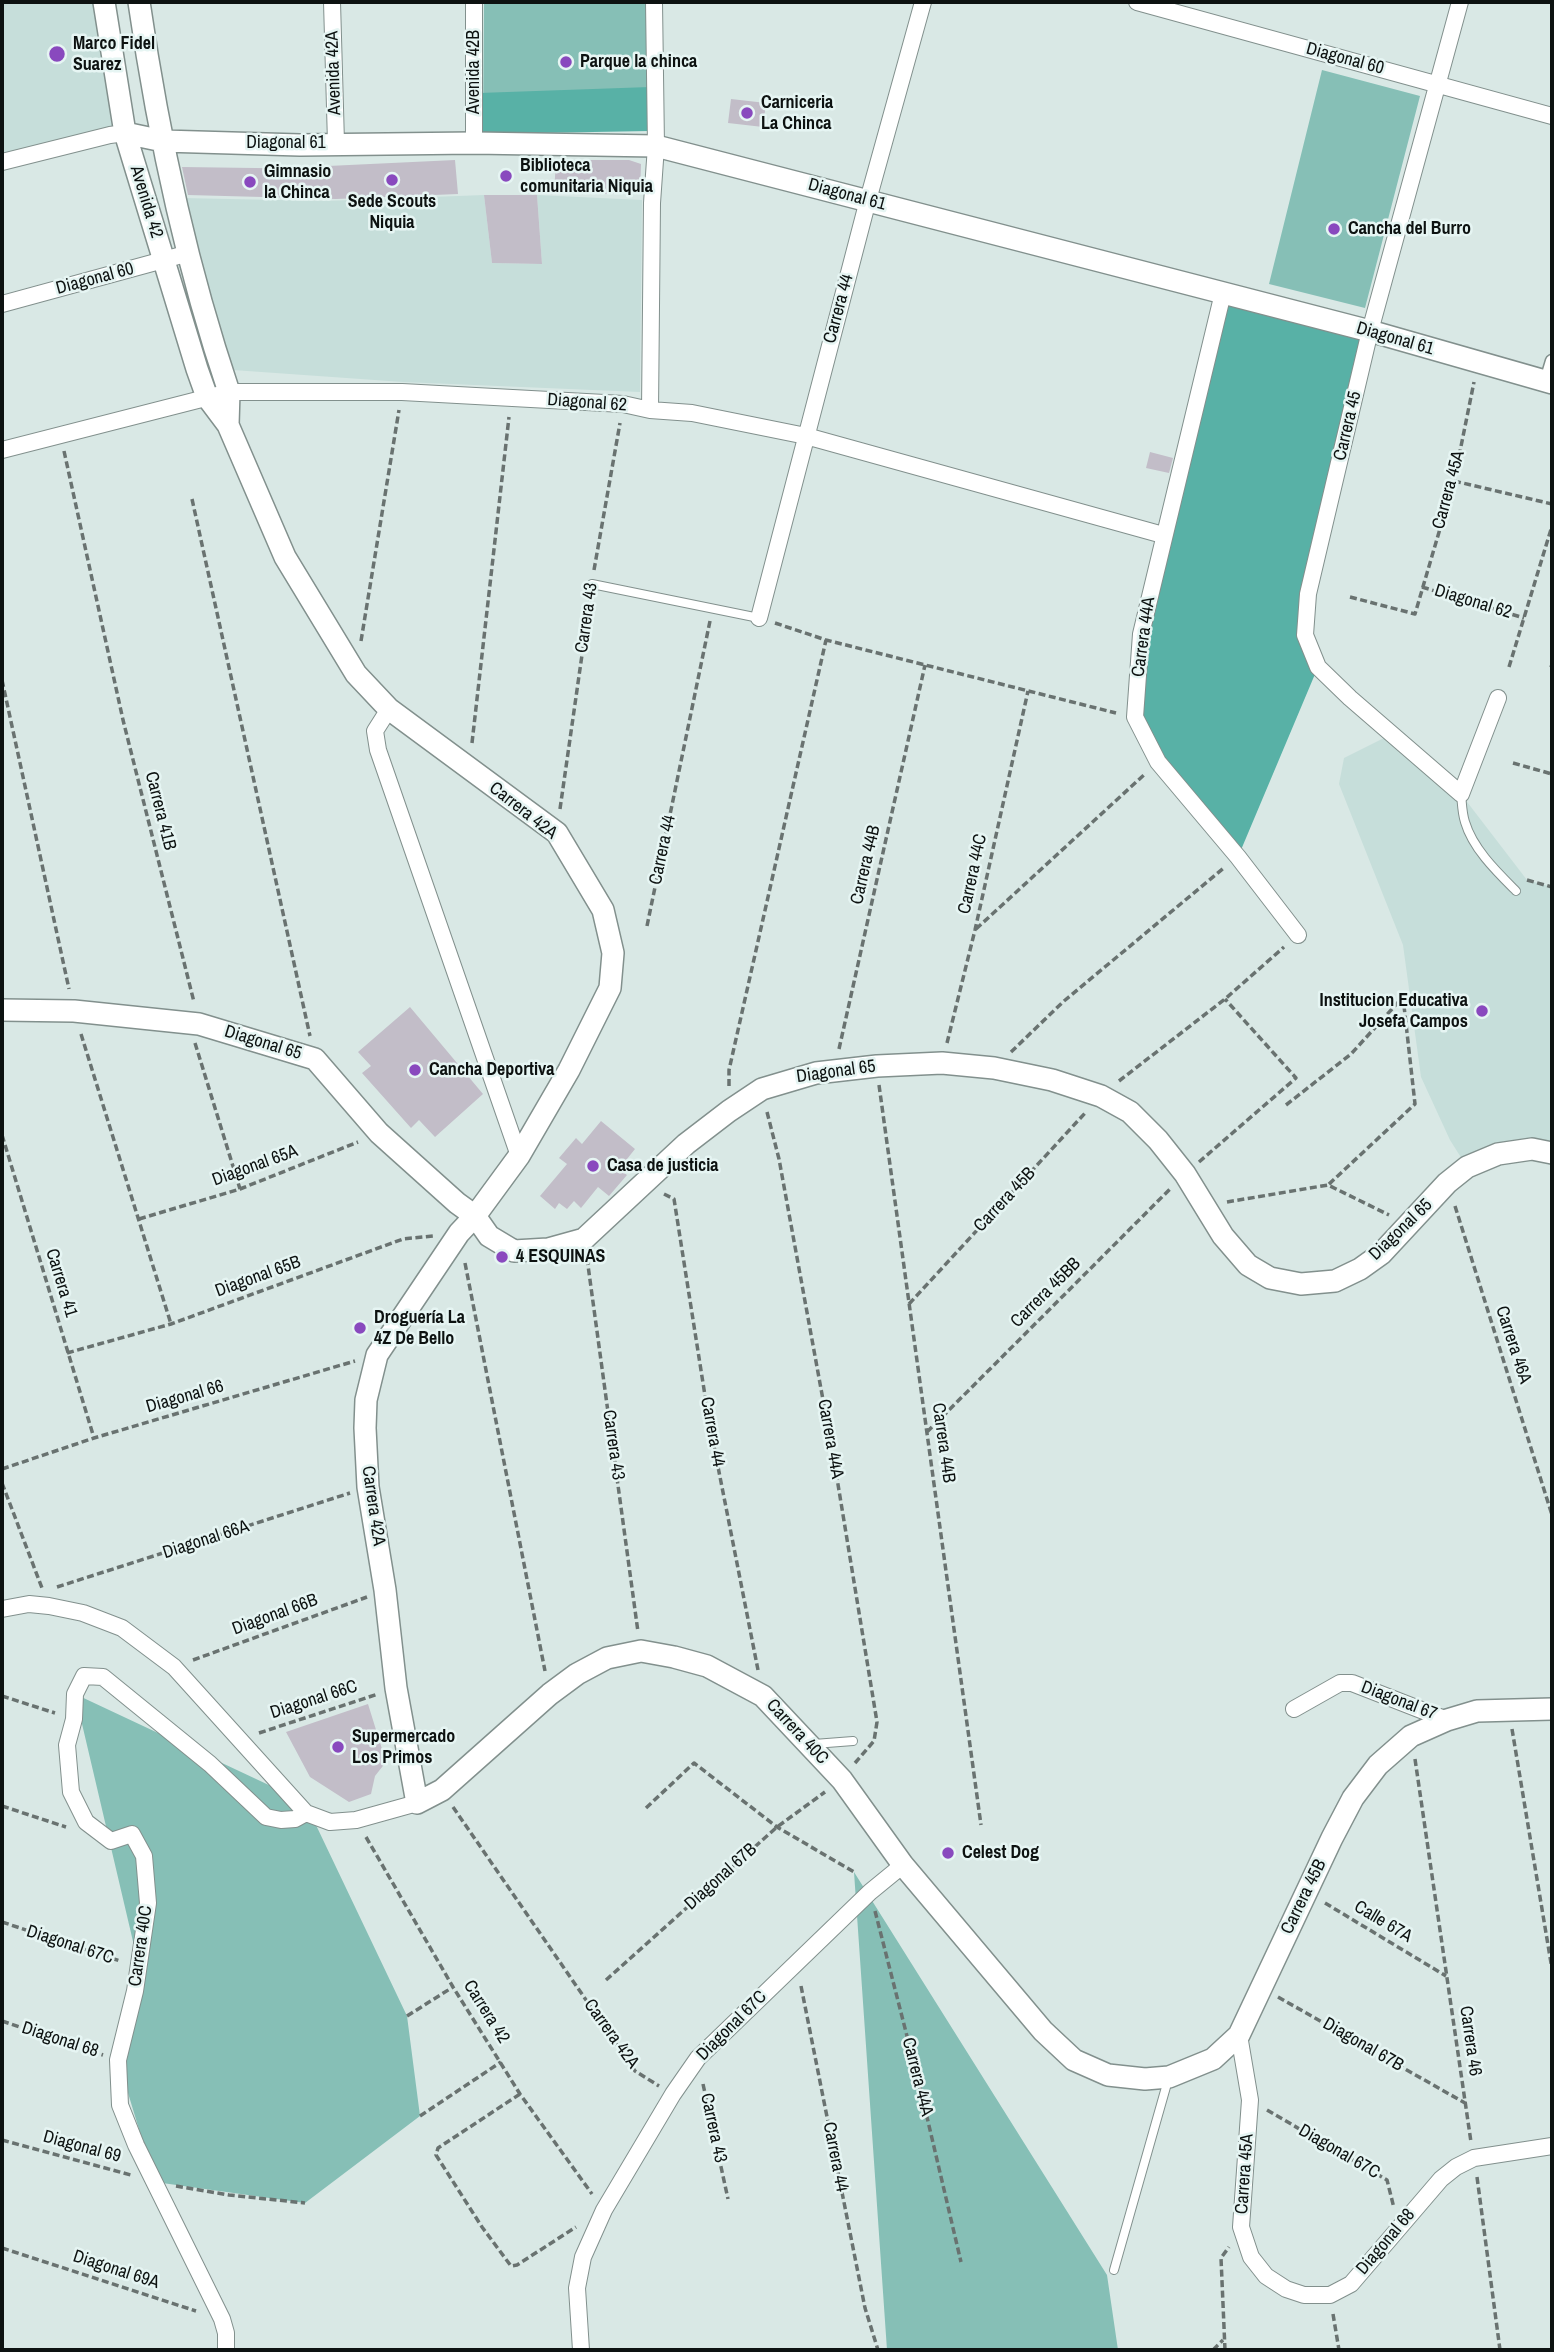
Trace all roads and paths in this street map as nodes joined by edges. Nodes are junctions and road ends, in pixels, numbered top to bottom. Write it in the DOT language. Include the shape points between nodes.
graph roads {
  1 [pos="104,2"];
  2 [pos="139,2"];
  3 [pos="332,2"];
  4 [pos="474,2"];
  5 [pos="654,2"];
  6 [pos="923,2"];
  7 [pos="1138,2"];
  8 [pos="1460,2"];
  9 [pos="1438,85"];
  10 [pos="1552,116"];
  11 [pos="125,133"];
  12 [pos="163,141"];
  13 [pos="336,143"];
  14 [pos="474,143"];
  15 [pos="656,146"];
  16 [pos="2,162"];
  17 [pos="868,200"];
  18 [pos="189,253"];
  19 [pos="164,260"];
  20 [pos="1223,293"];
  21 [pos="2,304"];
  22 [pos="1370,331"];
  23 [pos="1478,363"];
  24 [pos="1550,375"];
  25 [pos="229,392"];
  26 [pos="402,392"];
  27 [pos="207,397"];
  28 [pos="511,397"];
  29 [pos="623,404"];
  30 [pos="650,410"];
  31 [pos="228,425"];
  32 [pos="61,435"];
  33 [pos="806,436"];
  34 [pos="2,450"];
  35 [pos="1454,481"];
  36 [pos="192,499"];
  37 [pos="1552,505"];
  38 [pos="1552,526"];
  39 [pos="1163,535"];
  40 [pos="592,584"];
  41 [pos="1422,587"];
  42 [pos="1350,597"];
  43 [pos="713,609"];
  44 [pos="760,618"];
  45 [pos="1524,618"];
  46 [pos="826,640"];
  47 [pos="925,665"];
  48 [pos="1509,667"];
  49 [pos="356,674"];
  50 [pos="1028,691"];
  51 [pos="1498,698"];
  52 [pos="389,709"];
  53 [pos="1135,717"];
  54 [pos="1157,762"];
  55 [pos="1513,763"];
  56 [pos="470,770"];
  57 [pos="1552,774"];
  58 [pos="1461,794"];
  59 [pos="557,833"];
  60 [pos="1237,857"];
  61 [pos="1527,880"];
  62 [pos="1552,887"];
  63 [pos="1516,891"];
  64 [pos="647,926"];
  65 [pos="975,930"];
  66 [pos="1298,935"];
  67 [pos="1225,999"];
  68 [pos="2,1010"];
  69 [pos="199,1024"];
  70 [pos="315,1059"];
  71 [pos="942,1063"];
  72 [pos="877,1066"];
  73 [pos="994,1068"];
  74 [pos="834,1071"];
  75 [pos="762,1089"];
  76 [pos="1101,1096"];
  77 [pos="1286,1105"];
  78 [pos="729,1111"];
  79 [pos="379,1133"];
  80 [pos="2,1135"];
  81 [pos="1552,1153"];
  82 [pos="519,1156"];
  83 [pos="1185,1174"];
  84 [pos="1447,1183"];
  85 [pos="646,1184"];
  86 [pos="1328,1185"];
  87 [pos="240,1189"];
  88 [pos="1204,1205"];
  89 [pos="475,1216"];
  90 [pos="139,1219"];
  91 [pos="1409,1226"];
  92 [pos="459,1233"];
  93 [pos="584,1239"];
  94 [pos="909,1304"];
  95 [pos="67,1353"];
  96 [pos="377,1355"];
  97 [pos="927,1432"];
  98 [pos="94,1438"];
  99 [pos="2,1469"];
  100 [pos="2,1483"];
  101 [pos="369,1487"];
  102 [pos="1552,1515"];
  103 [pos="385,1590"];
  104 [pos="46,1599"];
  105 [pos="2,1609"];
  106 [pos="640,1651"];
  107 [pos="174,1667"];
  108 [pos="396,1688"];
  109 [pos="550,1694"];
  110 [pos="2,1696"];
  111 [pos="763,1696"];
  112 [pos="1294,1709"];
  113 [pos="1508,1709"];
  114 [pos="1552,1709"];
  115 [pos="74,1719"];
  116 [pos="1447,1720"];
  117 [pos="1411,1736"];
  118 [pos="240,1738"];
  119 [pos="853,1741"];
  120 [pos="808,1744"];
  121 [pos="842,1780"];
  122 [pos="442,1790"];
  123 [pos="417,1803"];
  124 [pos="2,1806"];
  125 [pos="646,1808"];
  126 [pos="306,1814"];
  127 [pos="356,1820"];
  128 [pos="981,1825"];
  129 [pos="777,1827"];
  130 [pos="75,1829"];
  131 [pos="903,1865"];
  132 [pos="854,1872"];
  133 [pos="870,1892"];
  134 [pos="1307,1892"];
  135 [pos="2,1922"];
  136 [pos="796,1963"];
  137 [pos="139,1967"];
  138 [pos="1552,1969"];
  139 [pos="1446,1976"];
  140 [pos="606,1980"];
  141 [pos="453,1987"];
  142 [pos="1261,1988"];
  143 [pos="407,2016"];
  144 [pos="2,2021"];
  145 [pos="1239,2035"];
  146 [pos="698,2058"];
  147 [pos="118,2060"];
  148 [pos="500,2062"];
  149 [pos="1169,2077"];
  150 [pos="520,2094"];
  151 [pos="673,2094"];
  152 [pos="1250,2100"];
  153 [pos="1465,2103"];
  154 [pos="420,2116"];
  155 [pos="2,2140"];
  156 [pos="1552,2146"];
  157 [pos="1474,2158"];
  158 [pos="155,2182"];
  159 [pos="728,2199"];
  160 [pos="304,2203"];
  161 [pos="604,2210"];
  162 [pos="1241,2227"];
  163 [pos="1399,2227"];
  164 [pos="2,2248"];
  165 [pos="961,2262"];
  166 [pos="1114,2270"];
  167 [pos="1330,2295"];
  168 [pos="222,2319"];
  169 [pos="1223,2340"];
  170 [pos="226,2350"];
  171 [pos="581,2350"];
  172 [pos="878,2350"];
  173 [pos="1213,2350"];
  174 [pos="1225,2350"];
  175 [pos="1339,2350"];
  176 [pos="1500,2350"];
  1 -- 11 [label="street, Avenida 42"];
  2 -- 12 [label="street, Avenida 42"];
  3 -- 13 [label="street, Avenida 42A"];
  4 -- 14 [label="street, Avenida 42B"];
  5 -- 15 [label="street"];
  6 -- 17 [label="street, Carrera 44"];
  7 -- 9 [label="street, Diagonal 60"];
  8 -- 9 [label="street, Carrera 45"];
  9 -- 10 [label="street, Diagonal 60"];
  9 -- 22 [label="street, Carrera 45"];
  11 -- 12 [label="street, Diagonal 61"];
  11 -- 16 [label="street"];
  11 -- 19 [label="street, Avenida 42"];
  12 -- 13 [label="street, Diagonal 61"];
  12 -- 18 [label="street, Avenida 42"];
  13 -- 14 [label="street, Diagonal 61"];
  14 -- 15 [label="street, Diagonal 61"];
  15 -- 17 [label="street, Diagonal 61"];
  15 -- 30 [label="street"];
  17 -- 20 [label="street, Diagonal 61"];
  17 -- 33 [label="street, Carrera 44"];
  18 -- 19 [label="street, Diagonal 60"];
  18 -- 25 [label="street, Avenida 42"];
  19 -- 21 [label="street, Diagonal 60"];
  19 -- 27 [label="street, Avenida 42"];
  20 -- 22 [label="street, Diagonal 61"];
  20 -- 39 [label="street, Carrera 44A"];
  22 -- 23 [label="street, Diagonal 61"];
  22 -- 58 [label="street, Carrera 45" via="1308,594 1305,635 1318,667"];
  23 -- 24 [label="street, Diagonal 61"];
  23 -- 35 [label="path, Carrera 45A"];
  25 -- 26 [label="street, Diagonal 62"];
  25 -- 27 [label="street, Diagonal 62"];
  25 -- 31 [label="street, Carrera 42A"];
  26 -- 28 [label="street, Diagonal 62"];
  26 -- 49 [label="path"];
  27 -- 31 [label="street, Carrera 42A"];
  27 -- 32 [label="street, Diagonal 62"];
  28 -- 29 [label="street, Diagonal 62"];
  28 -- 56 [label="path"];
  29 -- 30 [label="street, Diagonal 62"];
  29 -- 40 [label="path, Carrera 43"];
  30 -- 33 [label="street, Diagonal 62"];
  31 -- 49 [label="street, Carrera 42A" via="285,557"];
  32 -- 34 [label="street, Diagonal 62"];
  32 -- 69 [label="path, Carrera 41B" via="123,720"];
  33 -- 39 [label="street, Diagonal 62"];
  33 -- 44 [label="street, Carrera 44"];
  35 -- 37 [label="path"];
  35 -- 41 [label="path, Carrera 45A"];
  36 -- 70 [label="path"];
  38 -- 45 [label="path"];
  39 -- 53 [label="street, Carrera 44A" via="1141,634"];
  40 -- 43 [label="lane"];
  40 -- 59 [label="path, Carrera 43"];
  41 -- 42 [label="path, Carrera 45A" via="1415,614"];
  41 -- 45 [label="path, Diagonal 62"];
  43 -- 44 [label="lane"];
  43 -- 64 [label="path, Carrera 44"];
  44 -- 46 [label="path"];
  45 -- 48 [label="path"];
  46 -- 47 [label="path"];
  46 -- 78 [label="path" via="729,1070"];
  47 -- 50 [label="path"];
  47 -- 74 [label="path, Carrera 44B"];
  49 -- 52 [label="street, Carrera 42A"];
  50 -- 53 [label="path"];
  50 -- 65 [label="path, Carrera 44C"];
  51 -- 58 [label="street"];
  52 -- 56 [label="street, Carrera 42A"];
  52 -- 82 [label="street" via="375,731 378,750"];
  53 -- 54 [label="street"];
  54 -- 60 [label="street"];
  54 -- 65 [label="path"];
  55 -- 57 [label="path"];
  56 -- 59 [label="street, Carrera 42A"];
  58 -- 63 [label="lane" via="1470,836"];
  59 -- 82 [label="street, Carrera 42A" via="603,910 613,953 610,988"];
  60 -- 66 [label="street"];
  60 -- 73 [label="path" via="1064,1001"];
  61 -- 62 [label="path"];
  65 -- 71 [label="path, Carrera 44C"];
  66 -- 67 [label="path, Carrera 45B"];
  67 -- 76 [label="path, Carrera 45B"];
  67 -- 83 [label="path, Carrera 45BB" via="1296,1078"];
  68 -- 69 [label="street, Diagonal 65" via="74,1011"];
  69 -- 70 [label="street, Diagonal 65"];
  69 -- 87 [label="path, Carrera 41B" via="194,1040"];
  70 -- 79 [label="street, Diagonal 65"];
  71 -- 72 [label="street, Diagonal 65"];
  71 -- 73 [label="street, Diagonal 65"];
  72 -- 74 [label="street, Diagonal 65"];
  72 -- 94 [label="path, Carrera 44B"];
  73 -- 76 [label="street, Diagonal 65"];
  74 -- 75 [label="street, Diagonal 65"];
  75 -- 78 [label="street, Diagonal 65"];
  75 -- 121 [label="path, Carrera 44A" via="779,1159 877,1723 874,1741"];
  76 -- 83 [label="street, Diagonal 65" via="1130,1112"];
  76 -- 94 [label="path, Carrera 45B"];
  77 -- 86 [label="path" via="1351,1054 1403,997 1415,1104"];
  78 -- 85 [label="street, Diagonal 65" via="686,1144"];
  79 -- 87 [label="path, Diagonal 65A"];
  79 -- 89 [label="street, Diagonal 65"];
  80 -- 95 [label="path, Carrera 41"];
  81 -- 84 [label="street, Diagonal 65" via="1532,1149 1498,1154 1467,1167"];
  82 -- 89 [label="street, Carrera 42A"];
  83 -- 88 [label="street, Diagonal 65"];
  83 -- 97 [label="path, Carrera 45BB"];
  84 -- 91 [label="street, Diagonal 65"];
  84 -- 102 [label="path, Carrera 46A"];
  85 -- 93 [label="street, Diagonal 65"];
  85 -- 111 [label="path, Carrera 44" via="674,1199 709,1421"];
  86 -- 88 [label="path"];
  86 -- 91 [label="path"];
  87 -- 90 [label="path, Diagonal 65A"];
  88 -- 91 [label="street, Diagonal 65" via="1248,1265 1270,1278 1301,1284 1335,1281 1360,1269"];
  89 -- 92 [label="street, Carrera 42A"];
  89 -- 93 [label="street, Diagonal 65" via="489,1236 514,1251 548,1249"];
  92 -- 95 [label="path, Diagonal 65B" via="403,1239 171,1324"];
  92 -- 96 [label="street, Carrera 42A"];
  92 -- 109 [label="path"];
  93 -- 106 [label="path, Carrera 43"];
  94 -- 97 [label="path, Carrera 44B"];
  95 -- 98 [label="path, Carrera 41"];
  96 -- 98 [label="path, Diagonal 66"];
  96 -- 101 [label="street, Carrera 42A" via="366,1400"];
  97 -- 128 [label="path, Carrera 44B"];
  98 -- 99 [label="path, Diagonal 66"];
  100 -- 104 [label="path"];
  101 -- 103 [label="street, Carrera 42A"];
  101 -- 104 [label="path, Diagonal 66A"];
  103 -- 107 [label="path, Diagonal 66B"];
  103 -- 108 [label="street, Carrera 42A"];
  104 -- 105 [label="street"];
  104 -- 107 [label="street" via="122,1628"];
  106 -- 109 [label="street, Carrera 40C" via="607,1658"];
  106 -- 111 [label="street, Carrera 40C" via="707,1667"];
  107 -- 118 [label="street"];
  108 -- 118 [label="path, Diagonal 66C"];
  108 -- 123 [label="street, Carrera 42A"];
  109 -- 122 [label="street, Carrera 40C"];
  110 -- 115 [label="path"];
  111 -- 120 [label="street, Carrera 40C"];
  112 -- 116 [label="street, Diagonal 67" via="1340,1682"];
  113 -- 114 [label="street, Diagonal 67"];
  113 -- 116 [label="street, Diagonal 67"];
  113 -- 138 [label="path"];
  115 -- 126 [label="street, Carrera 40C" via="75,1694 84,1676 103,1677 210,1763 266,1817 295,1819"];
  115 -- 137 [label="street, Carrera 40C" via="67,1745 71,1792 86,1822 111,1841 132,1834 144,1856 148,1903"];
  116 -- 117 [label="street, Carrera 45B"];
  117 -- 134 [label="street, Carrera 45B" via="1378,1765 1353,1798"];
  117 -- 139 [label="path, Carrera 46"];
  118 -- 126 [label="street"];
  119 -- 120 [label="lane"];
  120 -- 121 [label="street, Carrera 40C"];
  121 -- 129 [label="path, Diagonal 67B"];
  121 -- 131 [label="street, Carrera 40C"];
  122 -- 123 [label="street, Carrera 40C"];
  122 -- 151 [label="path, Carrera 42A" via="635,2071"];
  123 -- 127 [label="street, Carrera 40C"];
  124 -- 130 [label="path"];
  125 -- 129 [label="path" via="694,1763"];
  126 -- 127 [label="street, Carrera 40C" via="330,1822"];
  127 -- 141 [label="path, Carrera 42"];
  129 -- 132 [label="path"];
  129 -- 140 [label="path, Diagonal 67B"];
  131 -- 133 [label="street, Diagonal 67C"];
  131 -- 149 [label="street, Carrera 40C" via="1043,2031 1074,2060 1108,2076"];
  133 -- 136 [label="street, Diagonal 67C"];
  133 -- 165 [label="path, Carrera 44A"];
  134 -- 139 [label="path, Calle 67A"];
  134 -- 142 [label="street, Carrera 45B"];
  135 -- 137 [label="path, Diagonal 67C"];
  136 -- 146 [label="street, Diagonal 67C"];
  136 -- 172 [label="path, Carrera 44" via="862,2295"];
  137 -- 147 [label="street, Carrera 40C"];
  139 -- 153 [label="path, Carrera 46"];
  141 -- 143 [label="path"];
  141 -- 148 [label="path, Carrera 42"];
  142 -- 145 [label="street, Carrera 45B"];
  142 -- 153 [label="path, Diagonal 67B"];
  144 -- 147 [label="path, Diagonal 68"];
  145 -- 149 [label="street, Carrera 45B" via="1213,2059"];
  145 -- 152 [label="street, Carrera 45A"];
  146 -- 151 [label="street, Diagonal 67C"];
  146 -- 159 [label="path, Carrera 43"];
  147 -- 158 [label="street, Carrera 40C" via="120,2105"];
  148 -- 150 [label="path, Carrera 42"];
  148 -- 154 [label="path"];
  149 -- 166 [label="lane"];
  150 -- 161 [label="path, Carrera 42"];
  150 -- 161 [label="path" via="438,2148 436,2155 505,2260 511,2266 517,2264"];
  151 -- 161 [label="street, Diagonal 67C"];
  152 -- 162 [label="street, Carrera 45A"];
  152 -- 163 [label="path, Diagonal 67C" via="1387,2180"];
  153 -- 157 [label="path, Carrera 46"];
  155 -- 158 [label="path, Diagonal 69"];
  156 -- 157 [label="street, Diagonal 68"];
  157 -- 163 [label="street, Diagonal 68" via="1441,2179"];
  157 -- 176 [label="path, Carrera 46"];
  158 -- 160 [label="path, Diagonal 69"];
  158 -- 168 [label="street, Carrera 40C"];
  161 -- 171 [label="street, Diagonal 67C" via="583,2257 577,2288"];
  162 -- 167 [label="street" via="1251,2257 1266,2276 1304,2295"];
  162 -- 169 [label="path, Carrera 45A" via="1222,2259"];
  163 -- 167 [label="street, Diagonal 68" via="1351,2284"];
  164 -- 168 [label="path, Diagonal 69A"];
  167 -- 175 [label="path"];
  168 -- 170 [label="street, Carrera 40C"];
  169 -- 173 [label="path"];
  169 -- 174 [label="path, Carrera 45A"];
}
